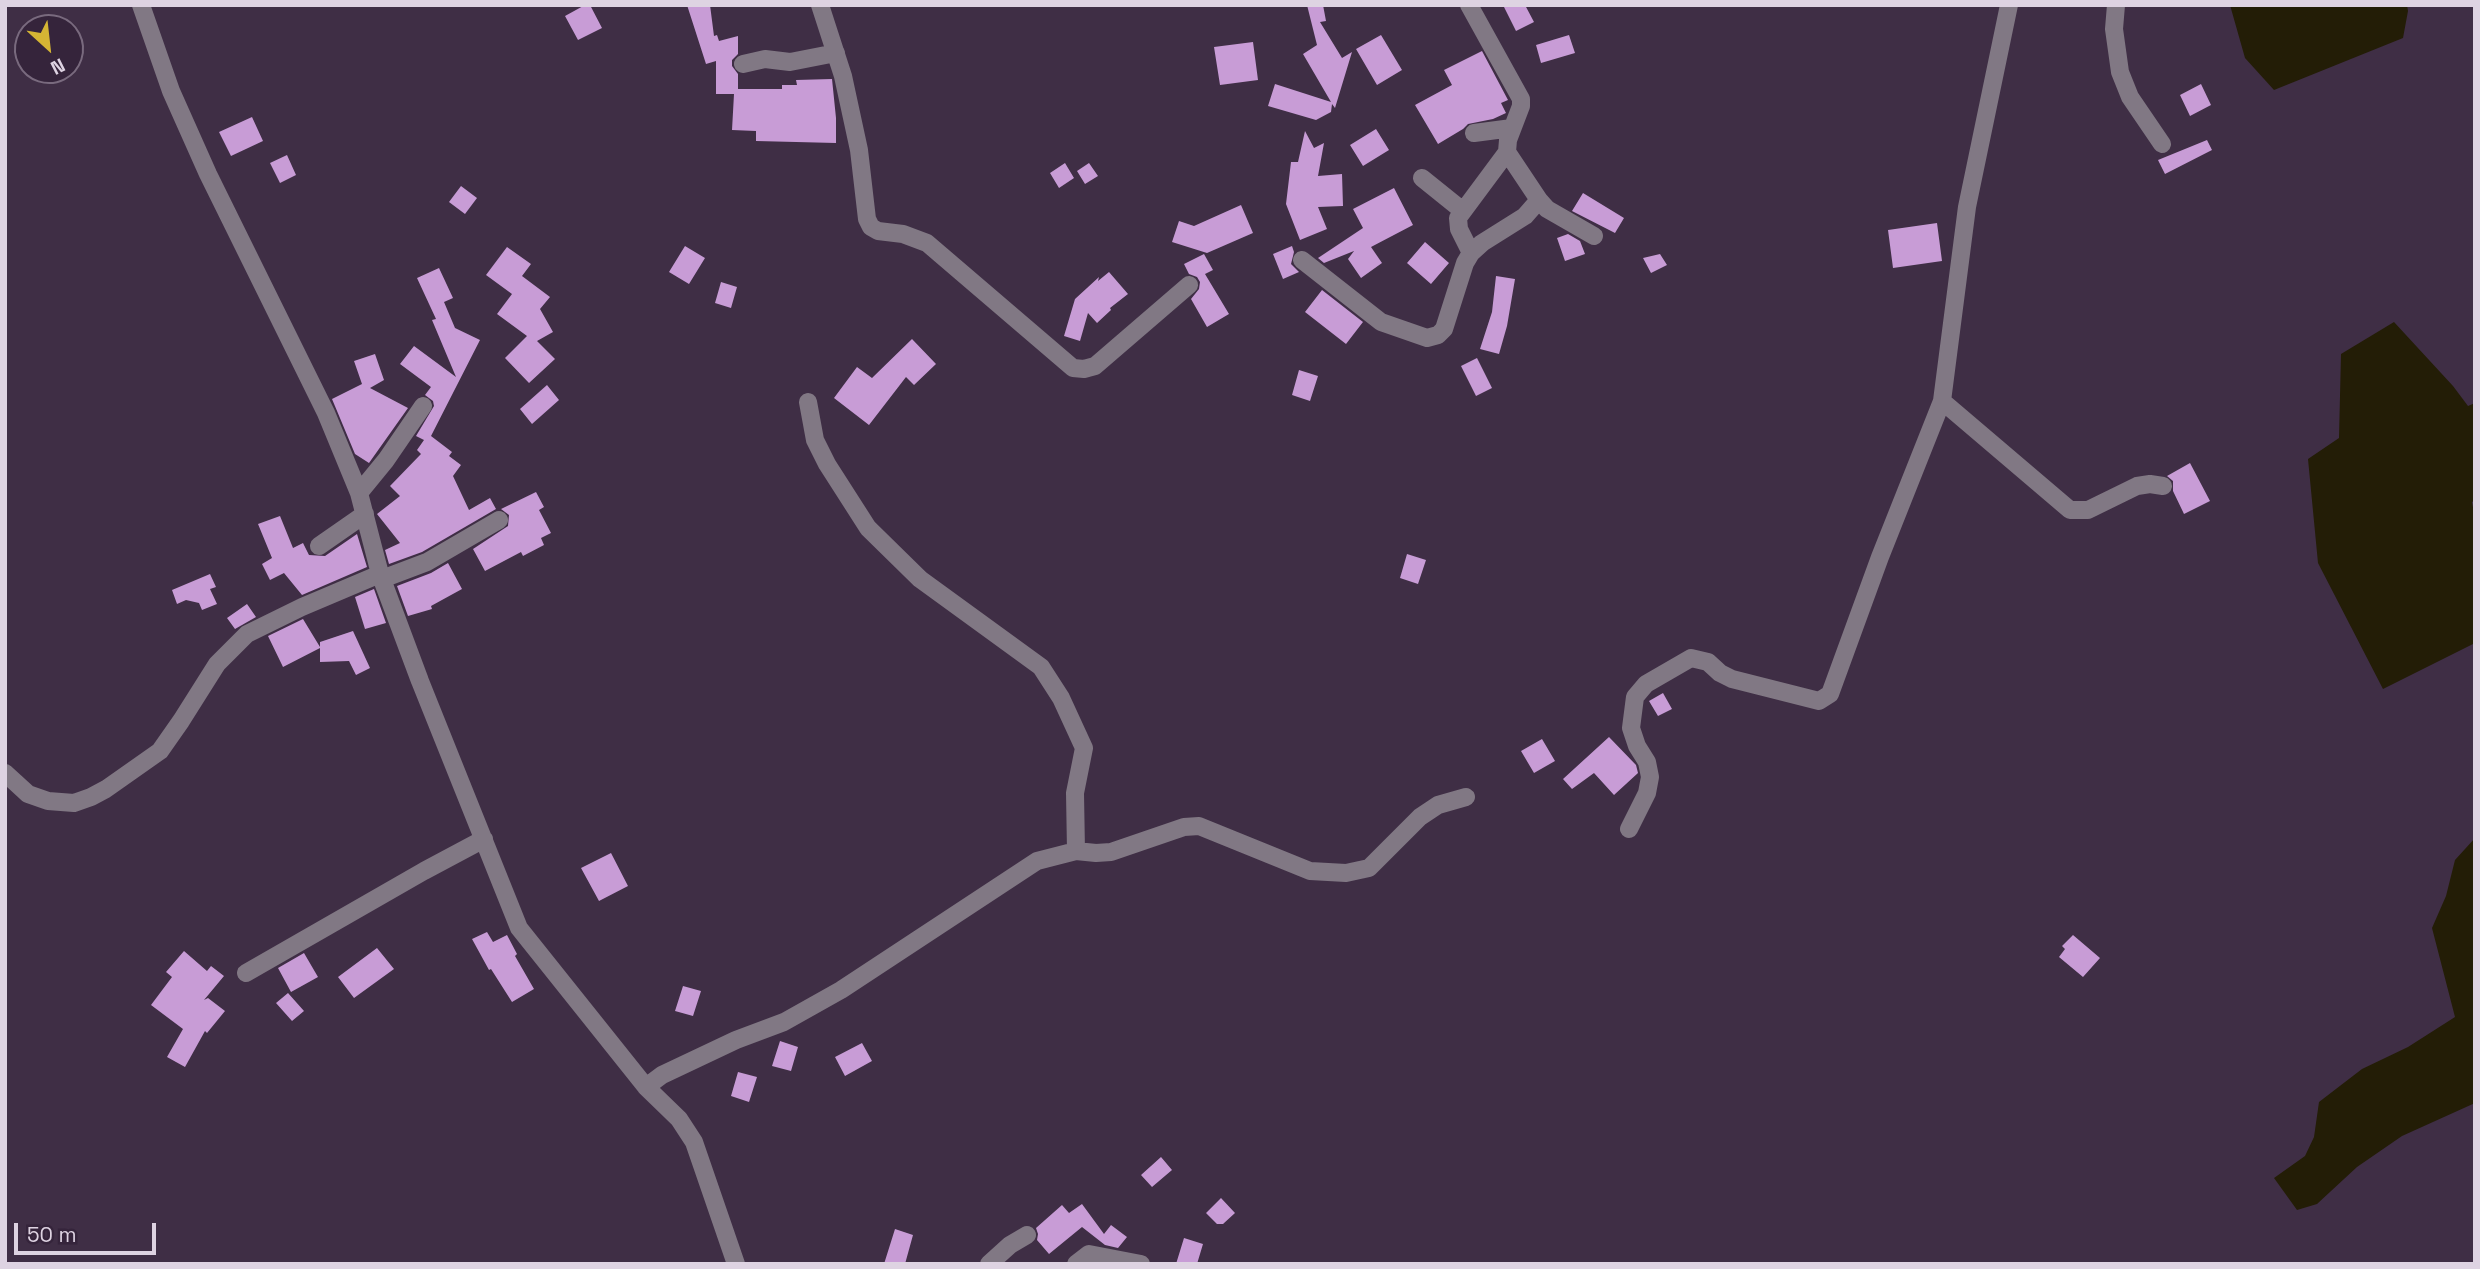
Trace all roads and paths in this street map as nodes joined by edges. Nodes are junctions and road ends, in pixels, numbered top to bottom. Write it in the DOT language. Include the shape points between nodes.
graph roads {
  1 [pos="141,5"];
  2 [pos="820,5"];
  3 [pos="1469,5"];
  4 [pos="2009,5"];
  5 [pos="2116,5"];
  6 [pos="836,53"];
  7 [pos="743,64"];
  8 [pos="1512,128"];
  9 [pos="1474,132"];
  10 [pos="2162,144"];
  11 [pos="1507,152"];
  12 [pos="1422,178"];
  13 [pos="1539,200"];
  14 [pos="1463,211"];
  15 [pos="1594,236"];
  16 [pos="1471,253"];
  17 [pos="1302,260"];
  18 [pos="1189,285"];
  19 [pos="1942,401"];
  20 [pos="808,402"];
  21 [pos="423,406"];
  22 [pos="2163,486"];
  23 [pos="359,493"];
  24 [pos="365,514"];
  25 [pos="499,520"];
  26 [pos="319,546"];
  27 [pos="381,577"];
  28 [pos="5,773"];
  29 [pos="1466,797"];
  30 [pos="1629,829"];
  31 [pos="484,839"];
  32 [pos="1076,851"];
  33 [pos="246,973"];
  34 [pos="646,1087"];
  35 [pos="1027,1235"];
  36 [pos="736,1264"];
  37 [pos="989,1264"];
  38 [pos="1076,1264"];
  39 [pos="1141,1264"];
  1 -- 23 [label="street" via="171,91 208,174 326,413"];
  2 -- 6 [label="street"];
  3 -- 8 [label="street" via="1521,99"];
  4 -- 19 [label="street" via="1967,207"];
  5 -- 10 [label="street" via="2120,72"];
  6 -- 7 [label="street" via="790,62 765,59"];
  6 -- 18 [label="street" via="871,226 927,243 1073,368 1095,366"];
  8 -- 9 [label="street"];
  8 -- 11 [label="street"];
  11 -- 13 [label="street"];
  11 -- 14 [label="street"];
  12 -- 14 [label="street"];
  13 -- 15 [label="street"];
  13 -- 16 [label="street" via="1525,216"];
  14 -- 16 [label="street" via="1458,224"];
  16 -- 17 [label="street" via="1444,329 1427,338 1381,322"];
  19 -- 22 [label="street" via="2070,510 2088,510 2137,486"];
  19 -- 30 [label="street" via="1830,694 1819,701 1732,679 1708,662 1691,659 1646,684 1635,697 1631,728 1650,776"];
  20 -- 32 [label="street" via="815,440 868,528 920,579 1041,667 1061,698 1084,748 1075,793"];
  21 -- 23 [label="street"];
  23 -- 24 [label="street"];
  24 -- 26 [label="street"];
  24 -- 27 [label="street"];
  25 -- 27 [label="street" via="426,562"];
  27 -- 28 [label="street" via="247,634 217,664 160,751 91,797 74,803 48,801 27,794"];
  27 -- 31 [label="street"];
  29 -- 32 [label="street" via="1438,805 1369,868 1346,873 1310,871 1199,826 1111,852"];
  31 -- 33 [label="street"];
  31 -- 34 [label="street" via="519,928"];
  32 -- 34 [label="street" via="1037,861 841,990 783,1022 662,1075"];
  34 -- 36 [label="street" via="679,1119 694,1142"];
  35 -- 37 [label="street"];
  38 -- 39 [label="street" via="1089,1254"];
}
